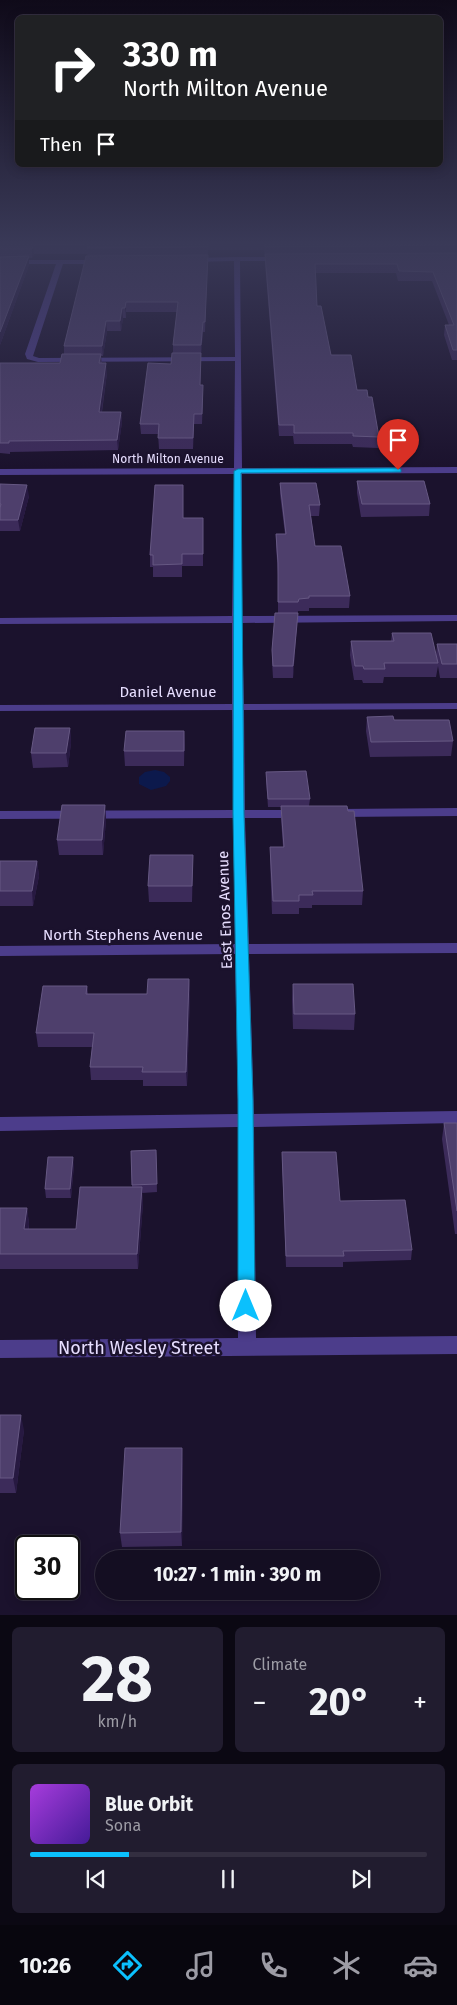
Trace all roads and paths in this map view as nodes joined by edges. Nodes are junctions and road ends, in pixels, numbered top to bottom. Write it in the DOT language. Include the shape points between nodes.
graph roads {
  1 [pos="42,316"];
  2 [pos="239,316"];
  3 [pos="239,360"];
  4 [pos="457,470"];
  5 [pos="238,471"];
  6 [pos="0,472"];
  7 [pos="457,618"];
  8 [pos="237,619"];
  9 [pos="0,621"];
  10 [pos="457,706"];
  11 [pos="238,707"];
  12 [pos="0,708"];
  13 [pos="457,812"];
  14 [pos="328,813"];
  15 [pos="238,814"];
  16 [pos="308,814"];
  17 [pos="0,815"];
  18 [pos="457,948"];
  19 [pos="243,950"];
  20 [pos="0,951"];
  21 [pos="457,1117"];
  22 [pos="246,1119"];
  23 [pos="0,1124"];
  24 [pos="457,1344"];
  25 [pos="247,1347"];
  26 [pos="0,1348"];
  1 -- 3 [label="street" via="29,354 38,360"];
  2 -- 3 [label="street, East Enos Avenue"];
  3 -- 5 [label="street, East Enos Avenue"];
  4 -- 5 [label="street, North Milton Avenue"];
  5 -- 6 [label="street, North Milton Avenue"];
  5 -- 8 [label="street, East Enos Avenue"];
  7 -- 8 [label="street"];
  8 -- 9 [label="street"];
  8 -- 11 [label="street, East Enos Avenue"];
  10 -- 11 [label="street, Daniel Avenue"];
  11 -- 12 [label="street, Daniel Avenue"];
  11 -- 15 [label="street, East Enos Avenue"];
  13 -- 14 [label="street"];
  15 -- 16 [label="street"];
  15 -- 17 [label="street"];
  15 -- 19 [label="street, East Enos Avenue"];
  18 -- 19 [label="street, North Stephens Avenue"];
  19 -- 20 [label="street, North Stephens Avenue"];
  19 -- 22 [label="street, East Enos Avenue"];
  21 -- 22 [label="street"];
  22 -- 23 [label="street"];
  22 -- 25 [label="street, East Enos Avenue"];
  24 -- 25 [label="street, North Wesley Street"];
  25 -- 26 [label="street, North Wesley Street"];
}
